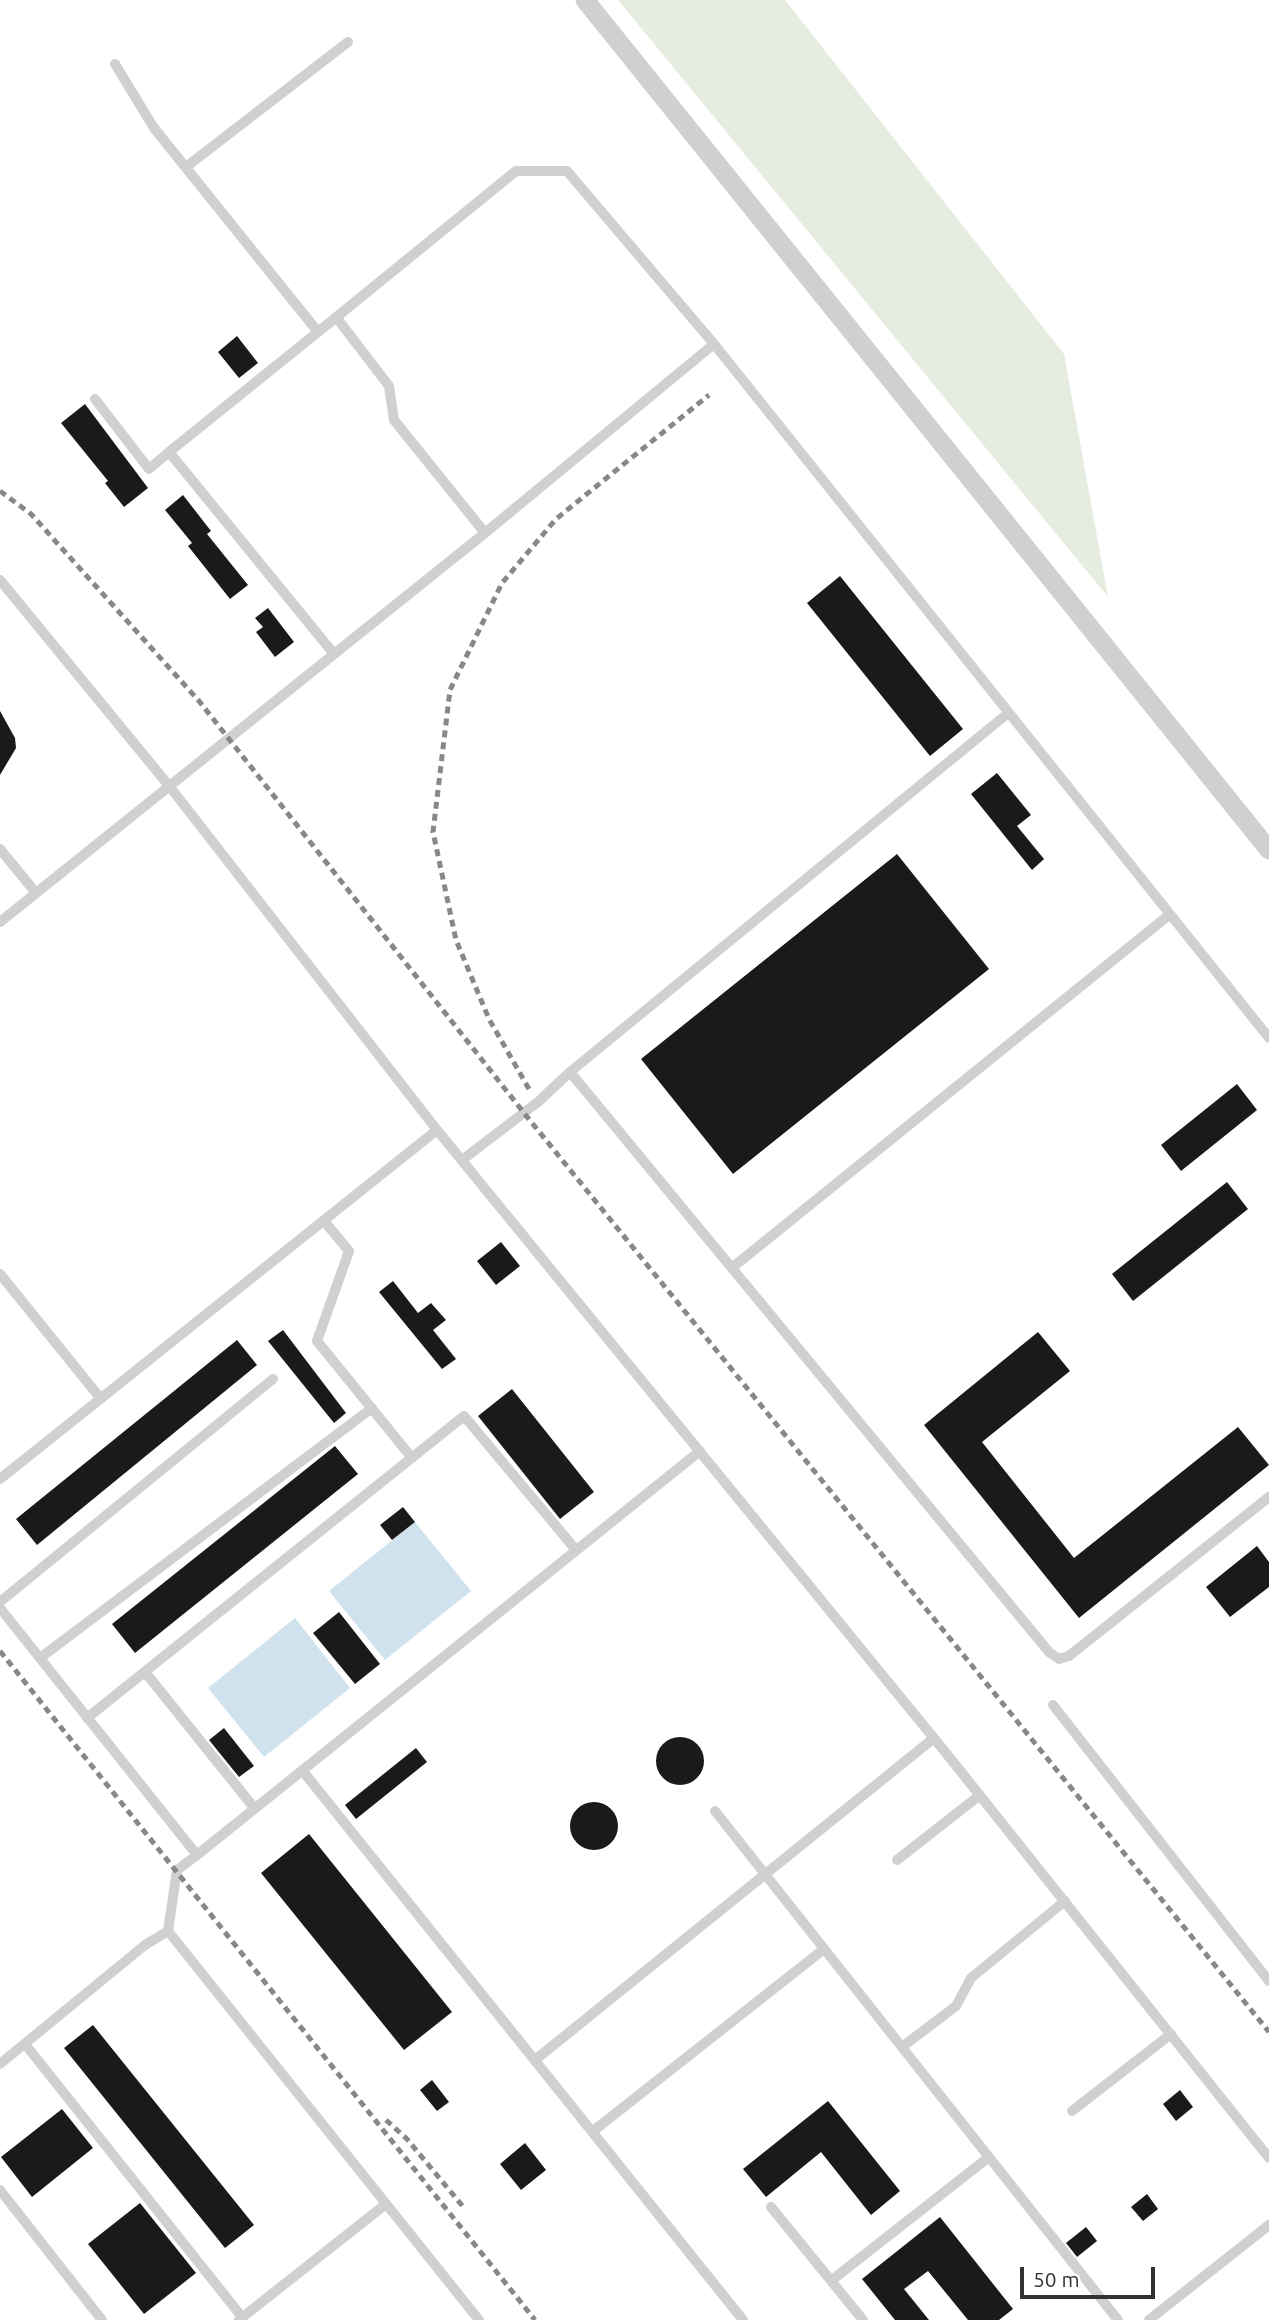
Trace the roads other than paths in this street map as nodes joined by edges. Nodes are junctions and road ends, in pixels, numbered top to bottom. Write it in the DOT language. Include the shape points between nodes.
graph roads {
  1 [pos="585,0"];
  2 [pos="348,42"];
  3 [pos="115,64"];
  4 [pos="186,167"];
  5 [pos="336,317"];
  6 [pos="318,332"];
  7 [pos="714,344"];
  8 [pos="95,399"];
  9 [pos="169,452"];
  10 [pos="485,533"];
  11 [pos="0,580"];
  12 [pos="334,654"];
  13 [pos="1007,714"];
  14 [pos="170,788"];
  15 [pos="0,849"];
  16 [pos="1269,850"];
  17 [pos="36,893"];
  18 [pos="1169,915"];
  19 [pos="0,922"];
  20 [pos="1269,1038"];
  21 [pos="570,1072"];
  22 [pos="436,1130"];
  23 [pos="462,1160"];
  24 [pos="324,1221"];
  25 [pos="733,1266"];
  26 [pos="0,1274"];
  27 [pos="273,1379"];
  28 [pos="101,1399"];
  29 [pos="372,1408"];
  30 [pos="700,1451"];
  31 [pos="412,1458"];
  32 [pos="0,1479"];
  33 [pos="1269,1497"];
  34 [pos="576,1550"];
  35 [pos="0,1602"];
  36 [pos="0,1608"];
  37 [pos="40,1658"];
  38 [pos="145,1672"];
  39 [pos="1053,1705"];
  40 [pos="87,1718"];
  41 [pos="934,1738"];
  42 [pos="302,1770"];
  43 [pos="980,1795"];
  44 [pos="255,1809"];
  45 [pos="715,1811"];
  46 [pos="197,1855"];
  47 [pos="897,1860"];
  48 [pos="765,1874"];
  49 [pos="1065,1901"];
  50 [pos="168,1931"];
  51 [pos="824,1949"];
  52 [pos="1269,1981"];
  53 [pos="1171,2034"];
  54 [pos="25,2044"];
  55 [pos="902,2048"];
  56 [pos="535,2060"];
  57 [pos="0,2064"];
  58 [pos="1072,2111"];
  59 [pos="592,2132"];
  60 [pos="989,2157"];
  61 [pos="1269,2158"];
  62 [pos="0,2190"];
  63 [pos="387,2204"];
  64 [pos="771,2207"];
  65 [pos="1269,2225"];
  66 [pos="832,2280"];
  67 [pos="240,2318"];
  68 [pos="102,2320"];
  69 [pos="479,2320"];
  70 [pos="743,2320"];
  71 [pos="863,2320"];
  72 [pos="1118,2320"];
  73 [pos="1149,2320"];
  1 -- 16 [label="street"];
  2 -- 4 [label="lane"];
  3 -- 4 [label="lane" via="153,128"];
  4 -- 6 [label="lane"];
  5 -- 6 [label="lane"];
  5 -- 7 [label="lane" via="516,171 567,171"];
  5 -- 10 [label="lane" via="389,386 394,419"];
  6 -- 9 [label="lane"];
  7 -- 10 [label="lane"];
  7 -- 13 [label="lane"];
  8 -- 9 [label="lane" via="149,469"];
  9 -- 12 [label="lane"];
  10 -- 12 [label="lane"];
  11 -- 14 [label="lane"];
  12 -- 14 [label="lane"];
  13 -- 18 [label="lane"];
  13 -- 21 [label="lane"];
  14 -- 17 [label="lane"];
  14 -- 22 [label="lane"];
  15 -- 17 [label="lane"];
  17 -- 19 [label="lane"];
  18 -- 20 [label="lane"];
  18 -- 25 [label="lane"];
  21 -- 23 [label="lane"];
  21 -- 25 [label="lane"];
  22 -- 23 [label="lane"];
  22 -- 24 [label="lane"];
  23 -- 30 [label="lane"];
  24 -- 28 [label="lane"];
  24 -- 29 [label="lane" via="349,1251 317,1341"];
  25 -- 33 [label="lane" via="1059,1659 1069,1656"];
  26 -- 28 [label="lane"];
  27 -- 35 [label="lane"];
  28 -- 32 [label="lane"];
  29 -- 31 [label="lane"];
  29 -- 37 [label="lane"];
  30 -- 34 [label="lane"];
  30 -- 41 [label="lane"];
  31 -- 34 [label="lane" via="464,1416"];
  31 -- 38 [label="lane"];
  34 -- 42 [label="lane"];
  36 -- 37 [label="lane"];
  37 -- 40 [label="lane"];
  38 -- 40 [label="lane"];
  38 -- 44 [label="lane"];
  39 -- 52 [label="lane"];
  40 -- 46 [label="lane"];
  41 -- 43 [label="lane"];
  41 -- 48 [label="lane"];
  42 -- 44 [label="lane"];
  42 -- 56 [label="lane"];
  43 -- 47 [label="lane"];
  43 -- 49 [label="lane"];
  44 -- 46 [label="lane"];
  45 -- 48 [label="lane"];
  46 -- 50 [label="lane" via="177,1870"];
  48 -- 51 [label="lane"];
  48 -- 56 [label="lane"];
  49 -- 53 [label="lane"];
  49 -- 55 [label="lane" via="971,1978 956,2006"];
  50 -- 54 [label="lane"];
  50 -- 63 [label="lane"];
  51 -- 55 [label="lane"];
  51 -- 59 [label="lane"];
  53 -- 58 [label="lane"];
  53 -- 61 [label="lane"];
  54 -- 57 [label="lane"];
  54 -- 67 [label="lane"];
  55 -- 60 [label="lane"];
  56 -- 59 [label="lane"];
  59 -- 70 [label="lane"];
  60 -- 66 [label="lane"];
  60 -- 72 [label="lane"];
  62 -- 68 [label="lane"];
  63 -- 67 [label="lane"];
  63 -- 69 [label="lane"];
  64 -- 66 [label="lane"];
  65 -- 73 [label="lane"];
  66 -- 71 [label="lane"];
}
